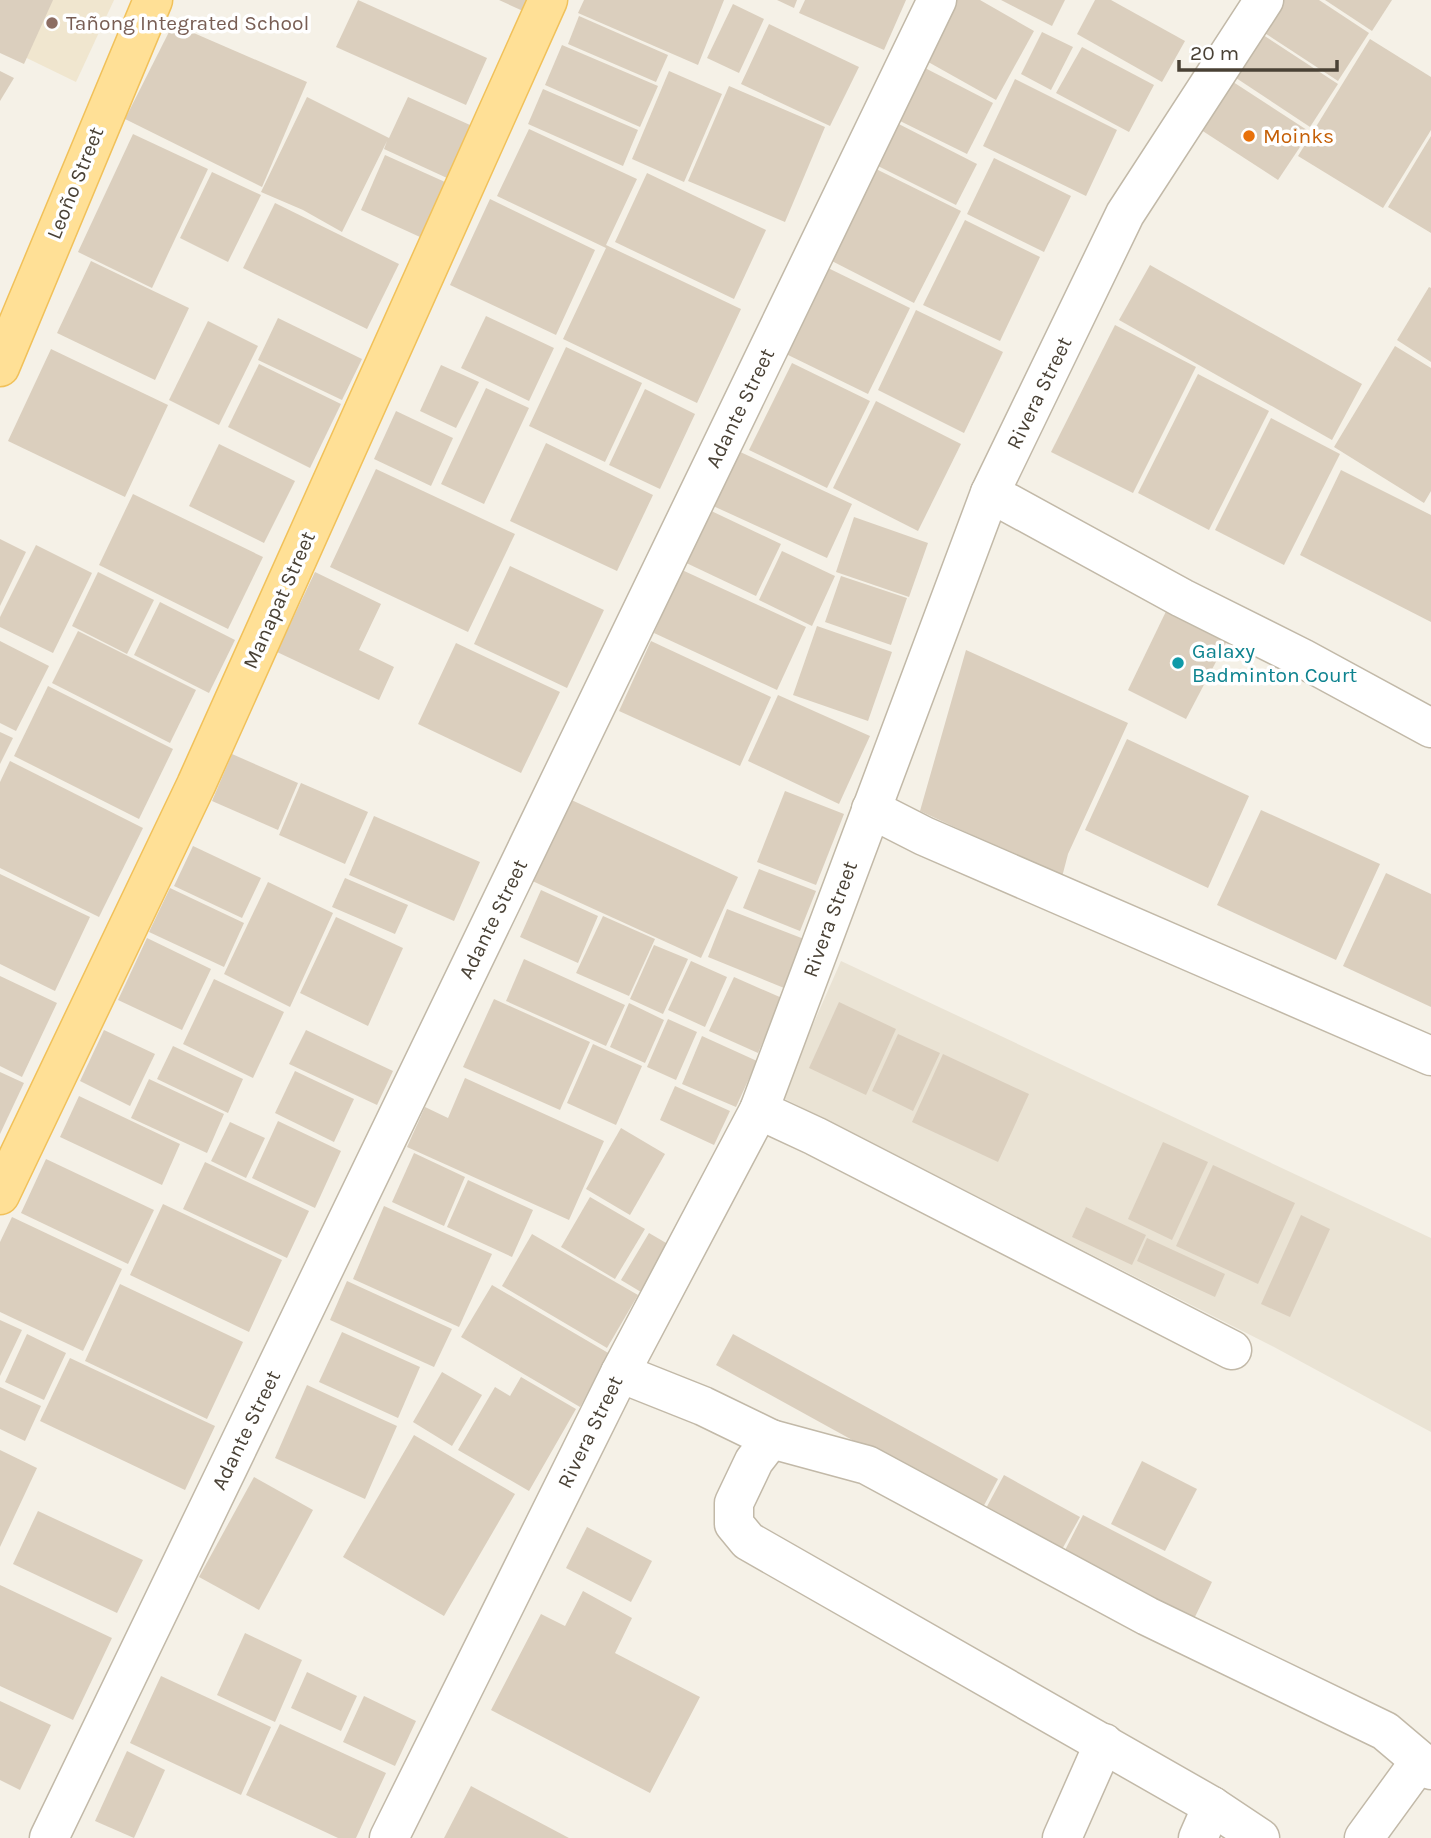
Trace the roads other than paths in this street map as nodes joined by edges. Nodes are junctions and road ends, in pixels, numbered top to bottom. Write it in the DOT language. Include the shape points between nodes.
graph roads {
  1 [pos="153,0"];
  2 [pos="548,0"];
  3 [pos="937,0"];
  4 [pos="1264,0"];
  5 [pos="0,367"];
  6 [pos="990,494"];
  7 [pos="1431,728"];
  8 [pos="871,809"];
  9 [pos="1431,1056"];
  10 [pos="759,1110"];
  11 [pos="0,1195"];
  12 [pos="1232,1350"];
  13 [pos="620,1373"];
  14 [pos="771,1439"];
  15 [pos="1104,1743"];
  16 [pos="1425,1765"];
  17 [pos="1205,1822"];
  18 [pos="49,1838"];
  19 [pos="389,1838"];
  20 [pos="1062,1838"];
  21 [pos="1260,1838"];
  22 [pos="1364,1838"];
  1 -- 5 [label="main road, Leoño Street"];
  2 -- 11 [label="main road, Manapat Street" via="196,785"];
  3 -- 18 [label="street, Adante Street"];
  4 -- 6 [label="street, Rivera Street" via="1125,214"];
  6 -- 7 [label="street"];
  6 -- 8 [label="street, Rivera Street"];
  8 -- 9 [label="street"];
  8 -- 10 [label="street, Rivera Street"];
  10 -- 12 [label="street"];
  10 -- 13 [label="street, Rivera Street"];
  13 -- 14 [label="street"];
  13 -- 19 [label="street, Rivera Street"];
  14 -- 15 [label="street" via="754,1461 734,1503 734,1524 748,1541"];
  14 -- 16 [label="street" via="867,1465 1147,1616 1385,1731"];
  15 -- 17 [label="street"];
  15 -- 20 [label="street"];
  16 -- 22 [label="street"];
  17 -- 21 [label="street"];
}
